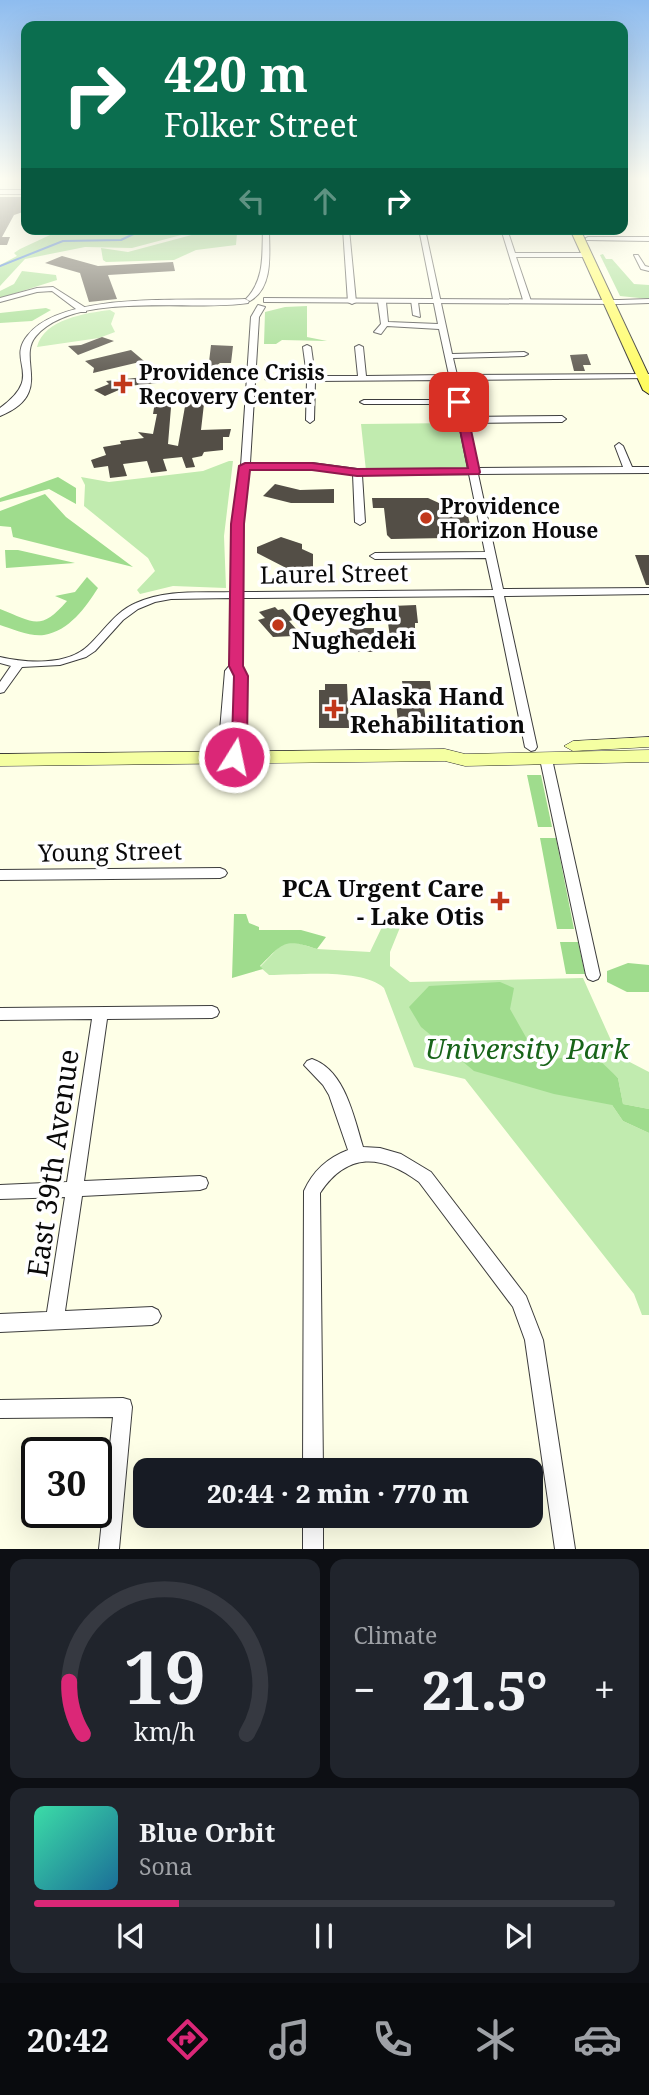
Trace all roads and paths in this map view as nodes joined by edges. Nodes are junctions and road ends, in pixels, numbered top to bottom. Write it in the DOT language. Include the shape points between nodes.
graph roads {
  1 [pos="266,252"];
  2 [pos="348,252"];
  3 [pos="427,252"];
  4 [pos="593,252"];
  5 [pos="513,255"];
  6 [pos="587,255"];
  7 [pos="636,256"];
  8 [pos="646,269"];
  9 [pos="260,289"];
  10 [pos="0,300"];
  11 [pos="527,301"];
  12 [pos="649,301"];
  13 [pos="352,302"];
  14 [pos="382,302"];
  15 [pos="414,302"];
  16 [pos="439,302"];
  17 [pos="613,302"];
  18 [pos="247,303"];
  19 [pos="265,303"];
  20 [pos="83,310"];
  21 [pos="417,315"];
  22 [pos="255,317"];
  23 [pos="385,324"];
  24 [pos="444,327"];
  25 [pos="378,332"];
  26 [pos="359,347"];
  27 [pos="307,348"];
  28 [pos="524,354"];
  29 [pos="451,356"];
  30 [pos="647,372"];
  31 [pos="454,378"];
  32 [pos="269,379"];
  33 [pos="311,379"];
  34 [pos="362,379"];
  35 [pos="649,390"];
  36 [pos="364,402"];
  37 [pos="459,402"];
  38 [pos="0,413"];
  39 [pos="562,419"];
  40 [pos="310,420"];
  41 [pos="464,421"];
  42 [pos="619,446"];
  43 [pos="245,466"];
  44 [pos="628,470"];
  45 [pos="649,470"];
  46 [pos="357,472"];
  47 [pos="475,472"];
  48 [pos="360,522"];
  49 [pos="492,555"];
  50 [pos="376,556"];
  51 [pos="649,591"];
  52 [pos="500,592"];
  53 [pos="238,596"];
  54 [pos="0,660"];
  55 [pos="18,664"];
  56 [pos="236,666"];
  57 [pos="0,690"];
  58 [pos="649,742"];
  59 [pos="597,745"];
  60 [pos="531,747"];
  61 [pos="234,751"];
  62 [pos="445,755"];
  63 [pos="649,756"];
  64 [pos="546,758"];
  65 [pos="0,760"];
  66 [pos="465,760"];
  67 [pos="220,873"];
  68 [pos="0,875"];
  69 [pos="593,975"];
  70 [pos="212,1012"];
  71 [pos="100,1013"];
  72 [pos="0,1014"];
  73 [pos="312,1065"];
  74 [pos="357,1154"];
  75 [pos="200,1183"];
  76 [pos="73,1190"];
  77 [pos="0,1192"];
  78 [pos="152,1316"];
  79 [pos="55,1321"];
  80 [pos="0,1323"];
  81 [pos="0,1409"];
  82 [pos="313,1458"];
  83 [pos="313,1528"];
  84 [pos="109,1549"];
  85 [pos="313,1549"];
  86 [pos="565,1549"];
  1 -- 9 [label="street"];
  2 -- 13 [label="street"];
  3 -- 16 [label="street"];
  4 -- 17 [label="main road"];
  5 -- 6 [label="street"];
  5 -- 11 [label="street"];
  6 -- 17 [label="main road"];
  7 -- 8 [label="street"];
  9 -- 18 [label="street"];
  9 -- 19 [label="street"];
  10 -- 20 [label="street" via="49,289"];
  11 -- 16 [label="street"];
  11 -- 17 [label="street"];
  12 -- 17 [label="street"];
  13 -- 14 [label="street"];
  13 -- 19 [label="street"];
  14 -- 15 [label="street"];
  14 -- 23 [label="street"];
  15 -- 16 [label="street"];
  15 -- 21 [label="street"];
  16 -- 24 [label="street"];
  17 -- 30 [label="main road"];
  18 -- 19 [label="street"];
  18 -- 20 [label="street" via="135,304"];
  18 -- 22 [label="street"];
  19 -- 22 [label="street"];
  20 -- 38 [label="street" via="48,323 30,338 27,390"];
  22 -- 43 [label="street"];
  23 -- 24 [label="street"];
  23 -- 25 [label="street"];
  24 -- 29 [label="street"];
  26 -- 34 [label="street"];
  27 -- 33 [label="street"];
  28 -- 29 [label="street"];
  29 -- 31 [label="street"];
  30 -- 31 [label="street"];
  30 -- 35 [label="main road"];
  31 -- 34 [label="street"];
  31 -- 37 [label="street"];
  32 -- 33 [label="street"];
  33 -- 34 [label="street"];
  33 -- 40 [label="street"];
  36 -- 37 [label="street"];
  37 -- 41 [label="street"];
  39 -- 41 [label="street"];
  41 -- 47 [label="street"];
  42 -- 44 [label="street"];
  43 -- 46 [label="street" via="312,466"];
  43 -- 53 [label="street" via="237,524"];
  44 -- 45 [label="street"];
  44 -- 47 [label="street"];
  46 -- 47 [label="street"];
  46 -- 48 [label="street"];
  47 -- 49 [label="street"];
  49 -- 50 [label="street"];
  49 -- 52 [label="street"];
  51 -- 52 [label="street, Laurel Street"];
  52 -- 53 [label="street, Laurel Street"];
  52 -- 60 [label="street"];
  53 -- 55 [label="street, Laurel Street" via="148,600 126,611 90,650 47,664"];
  53 -- 56 [label="street"];
  54 -- 55 [label="street, Laurel Street"];
  55 -- 57 [label="street"];
  56 -- 61 [label="street" via="231,671 225,743"];
  58 -- 59 [label="main road"];
  59 -- 60 [label="main road"];
  59 -- 64 [label="main road" via="553,752"];
  60 -- 62 [label="main road" via="467,749"];
  60 -- 66 [label="main road" via="515,754"];
  61 -- 62 [label="main road"];
  61 -- 65 [label="main road"];
  62 -- 66 [label="main road"];
  63 -- 64 [label="main road"];
  64 -- 66 [label="main road"];
  64 -- 69 [label="street"];
  67 -- 68 [label="street, Young Street"];
  70 -- 71 [label="street"];
  71 -- 72 [label="street"];
  71 -- 76 [label="street, East 39th Avenue"];
  73 -- 74 [label="street" via="324,1071 331,1082"];
  74 -- 82 [label="street" via="328,1169 312,1191"];
  74 -- 86 [label="street" via="397,1158 425,1177 520,1301 534,1339"];
  75 -- 76 [label="street"];
  76 -- 77 [label="street"];
  76 -- 79 [label="street, East 39th Avenue"];
  78 -- 79 [label="street"];
  79 -- 80 [label="street"];
  81 -- 84 [label="street" via="122,1407"];
  83 -- 85 [label="street"];
}
